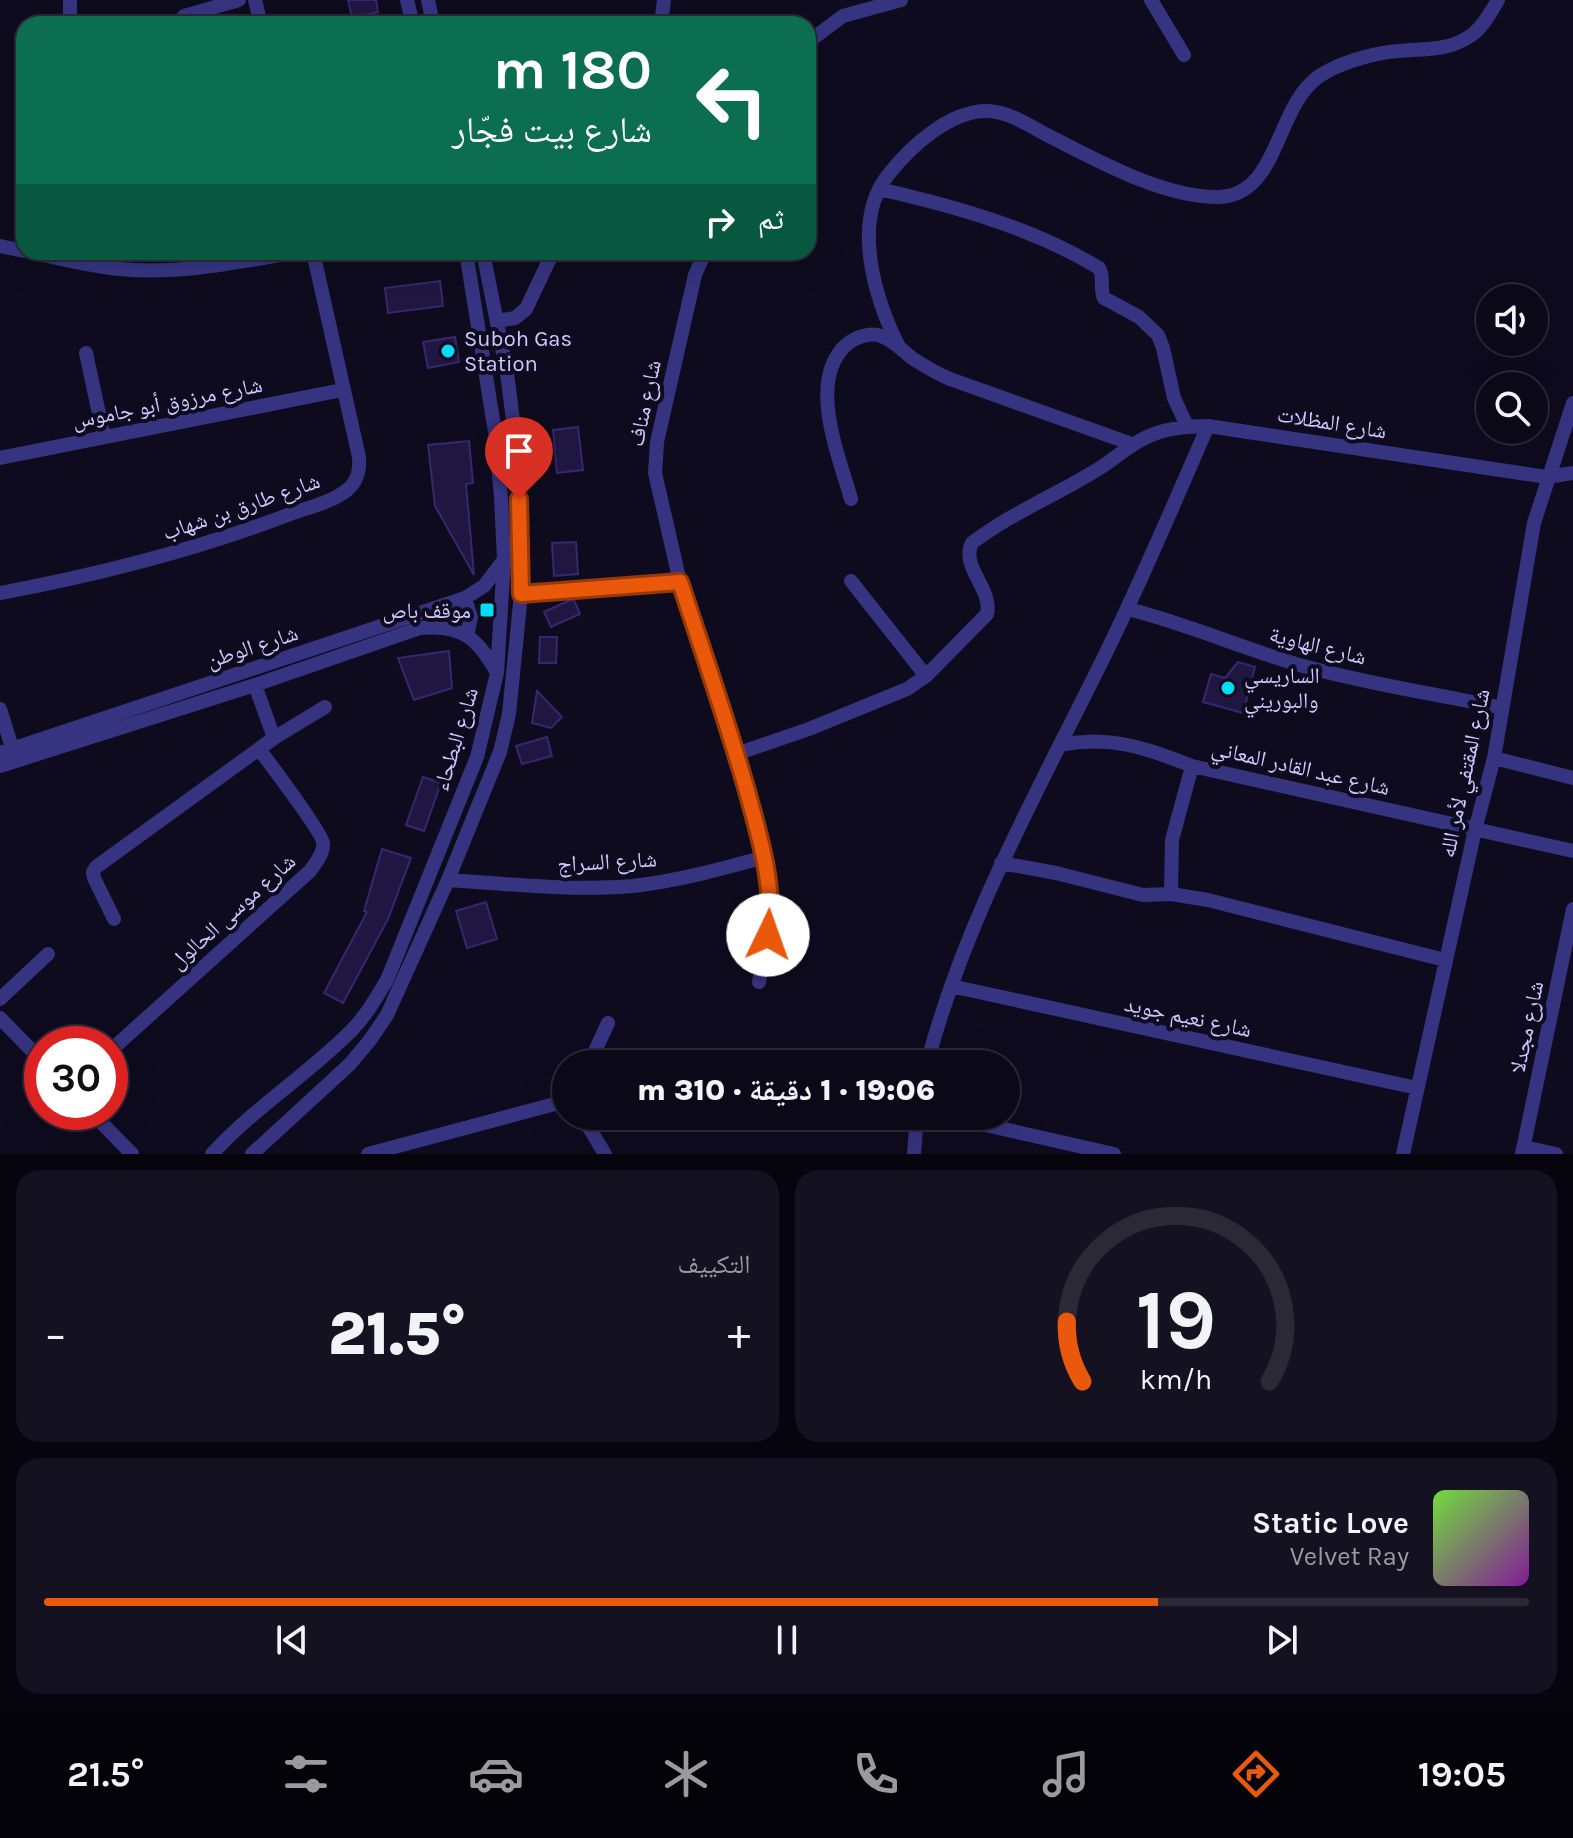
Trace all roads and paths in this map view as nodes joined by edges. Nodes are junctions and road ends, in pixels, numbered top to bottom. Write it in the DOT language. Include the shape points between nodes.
graph roads {
  1 [pos="239,0"];
  2 [pos="901,0"];
  3 [pos="1151,0"];
  4 [pos="1498,0"];
  5 [pos="184,16"];
  6 [pos="816,36"];
  7 [pos="1184,55"];
  8 [pos="879,189"];
  9 [pos="80,260"];
  10 [pos="250,260"];
  11 [pos="315,260"];
  12 [pos="467,260"];
  13 [pos="485,260"];
  14 [pos="549,260"];
  15 [pos="702,260"];
  16 [pos="497,321"];
  17 [pos="899,347"];
  18 [pos="86,353"];
  19 [pos="342,390"];
  20 [pos="1573,403"];
  21 [pos="1187,426"];
  22 [pos="1208,426"];
  23 [pos="104,437"];
  24 [pos="1132,444"];
  25 [pos="0,458"];
  26 [pos="1573,473"];
  27 [pos="1547,477"];
  28 [pos="851,499"];
  29 [pos="504,560"];
  30 [pos="851,581"];
  31 [pos="680,582"];
  32 [pos="0,593"];
  33 [pos="521,594"];
  34 [pos="465,598"];
  35 [pos="1128,609"];
  36 [pos="467,636"];
  37 [pos="497,673"];
  38 [pos="926,676"];
  39 [pos="255,685"];
  40 [pos="325,707"];
  41 [pos="1502,708"];
  42 [pos="0,709"];
  43 [pos="274,738"];
  44 [pos="1060,745"];
  45 [pos="259,749"];
  46 [pos="736,754"];
  47 [pos="5,757"];
  48 [pos="1494,758"];
  49 [pos="1192,766"];
  50 [pos="1573,778"];
  51 [pos="1475,830"];
  52 [pos="1573,851"];
  53 [pos="765,857"];
  54 [pos="1001,863"];
  55 [pos="448,880"];
  56 [pos="1171,894"];
  57 [pos="1573,909"];
  58 [pos="114,919"];
  59 [pos="48,954"];
  60 [pos="1445,960"];
  61 [pos="759,982"];
  62 [pos="951,986"];
  63 [pos="0,999"];
  64 [pos="0,1018"];
  65 [pos="608,1023"];
  66 [pos="128,1035"];
  67 [pos="24,1043"];
  68 [pos="595,1050"];
  69 [pos="931,1050"];
  70 [pos="1417,1088"];
  71 [pos="552,1105"];
  72 [pos="109,1130"];
  73 [pos="590,1130"];
  74 [pos="916,1130"];
  75 [pos="1008,1130"];
  76 [pos="1523,1150"];
  77 [pos="132,1154"];
  78 [pos="212,1154"];
  79 [pos="252,1154"];
  80 [pos="368,1154"];
  81 [pos="605,1154"];
  82 [pos="914,1154"];
  83 [pos="1114,1154"];
  84 [pos="1403,1154"];
  85 [pos="1556,1154"];
  1 -- 5 [label="street"];
  2 -- 6 [label="street" via="843,16"];
  3 -- 7 [label="street"];
  4 -- 8 [label="street" via="1476,32 1454,44 1391,52 1318,77 1295,102 1264,170 1234,194 1209,196 1151,183 989,111 964,115 940,128 903,158"];
  8 -- 17 [label="street" via="870,224 874,272"];
  8 -- 21 [label="street" via="997,222 1099,268 1104,298 1139,317 1158,335"];
  9 -- 10 [label="street" via="123,270 157,270"];
  11 -- 19 [label="street, شارع طارق بن شهاب"];
  12 -- 29 [label="street, شارع البطحاء" via="495,432"];
  13 -- 16 [label="street, شارع البطحاء"];
  14 -- 16 [label="street" via="526,309 515,318"];
  15 -- 31 [label="street, شارع مناف" via="655,460"];
  16 -- 33 [label="street, شارع البطحاء" via="519,467"];
  17 -- 24 [label="street" via="950,379"];
  17 -- 28 [label="street" via="880,336 858,337 840,352 830,373 827,408"];
  18 -- 23 [label="street"];
  19 -- 23 [label="street, شارع مرزوق أبو جاموس"];
  19 -- 32 [label="street, شارع طارق بن شهاب" via="360,466 345,492 149,561"];
  20 -- 27 [label="street, شارع المقتفي لأمر الله"];
  21 -- 22 [label="street, شارع المظلات"];
  21 -- 24 [label="street, شارع المظلات"];
  22 -- 27 [label="street, شارع المظلات"];
  22 -- 35 [label="street"];
  23 -- 25 [label="street, شارع مرزوق أبو جاموس"];
  24 -- 38 [label="street, شارع المظلات" via="972,543 969,557 989,601 987,614"];
  26 -- 27 [label="street, شارع المظلات"];
  27 -- 41 [label="street, شارع المقتفي لأمر الله"];
  29 -- 34 [label="street, شارع الوطن" via="484,586"];
  29 -- 37 [label="street, شارع البطحاء"];
  30 -- 38 [label="street"];
  31 -- 33 [label="street"];
  31 -- 46 [label="street, شارع مناف"];
  33 -- 55 [label="street, شارع البطحاء" via="500,752"];
  34 -- 36 [label="street" via="471,617"];
  34 -- 47 [label="street, شارع الوطن"];
  35 -- 41 [label="street, شارع الهاوية" via="1308,667"];
  35 -- 44 [label="street"];
  36 -- 37 [label="street" via="486,653"];
  36 -- 39 [label="street, شارع الوطن" via="444,626 420,628"];
  37 -- 78 [label="street, شارع البطحاء" via="477,757 387,980 352,1030"];
  38 -- 46 [label="street" via="886,700"];
  39 -- 43 [label="street"];
  39 -- 47 [label="street, شارع الوطن"];
  40 -- 43 [label="street"];
  41 -- 48 [label="street, شارع المقتفي لأمر الله"];
  42 -- 47 [label="street"];
  43 -- 45 [label="street"];
  44 -- 49 [label="street" via="1099,740 1153,750"];
  44 -- 54 [label="street"];
  45 -- 58 [label="street" via="96,867 94,878"];
  45 -- 66 [label="street, شارع موسى الحالول" via="321,833 321,855 310,871"];
  46 -- 53 [label="street, شارع مناف"];
  48 -- 50 [label="street"];
  48 -- 51 [label="street, شارع المقتفي لأمر الله"];
  49 -- 51 [label="street, شارع عبد القادر المعاني"];
  49 -- 56 [label="street, شارع عبد القادر المعاني" via="1172,840"];
  51 -- 52 [label="street, شارع عبد القادر المعاني"];
  51 -- 60 [label="street, شارع المقتفي لأمر الله"];
  53 -- 55 [label="street, شارع السراج" via="634,886"];
  53 -- 61 [label="street, شارع مناف" via="771,914"];
  54 -- 56 [label="street" via="1143,895"];
  54 -- 62 [label="street"];
  55 -- 79 [label="street, شارع البطحاء" via="387,1015 370,1040"];
  56 -- 60 [label="street"];
  57 -- 76 [label="street, شارع مجدلا"];
  59 -- 63 [label="street"];
  60 -- 70 [label="street, شارع المقتفي لأمر الله"];
  62 -- 69 [label="street"];
  62 -- 70 [label="street, شارع نعيم جويد"];
  64 -- 67 [label="street"];
  65 -- 68 [label="street"];
  70 -- 84 [label="street, شارع المقتفي لأمر الله"];
  71 -- 80 [label="street"];
  72 -- 77 [label="street"];
  73 -- 81 [label="street"];
  74 -- 82 [label="street"];
  75 -- 83 [label="street"];
  76 -- 85 [label="street"];
}
